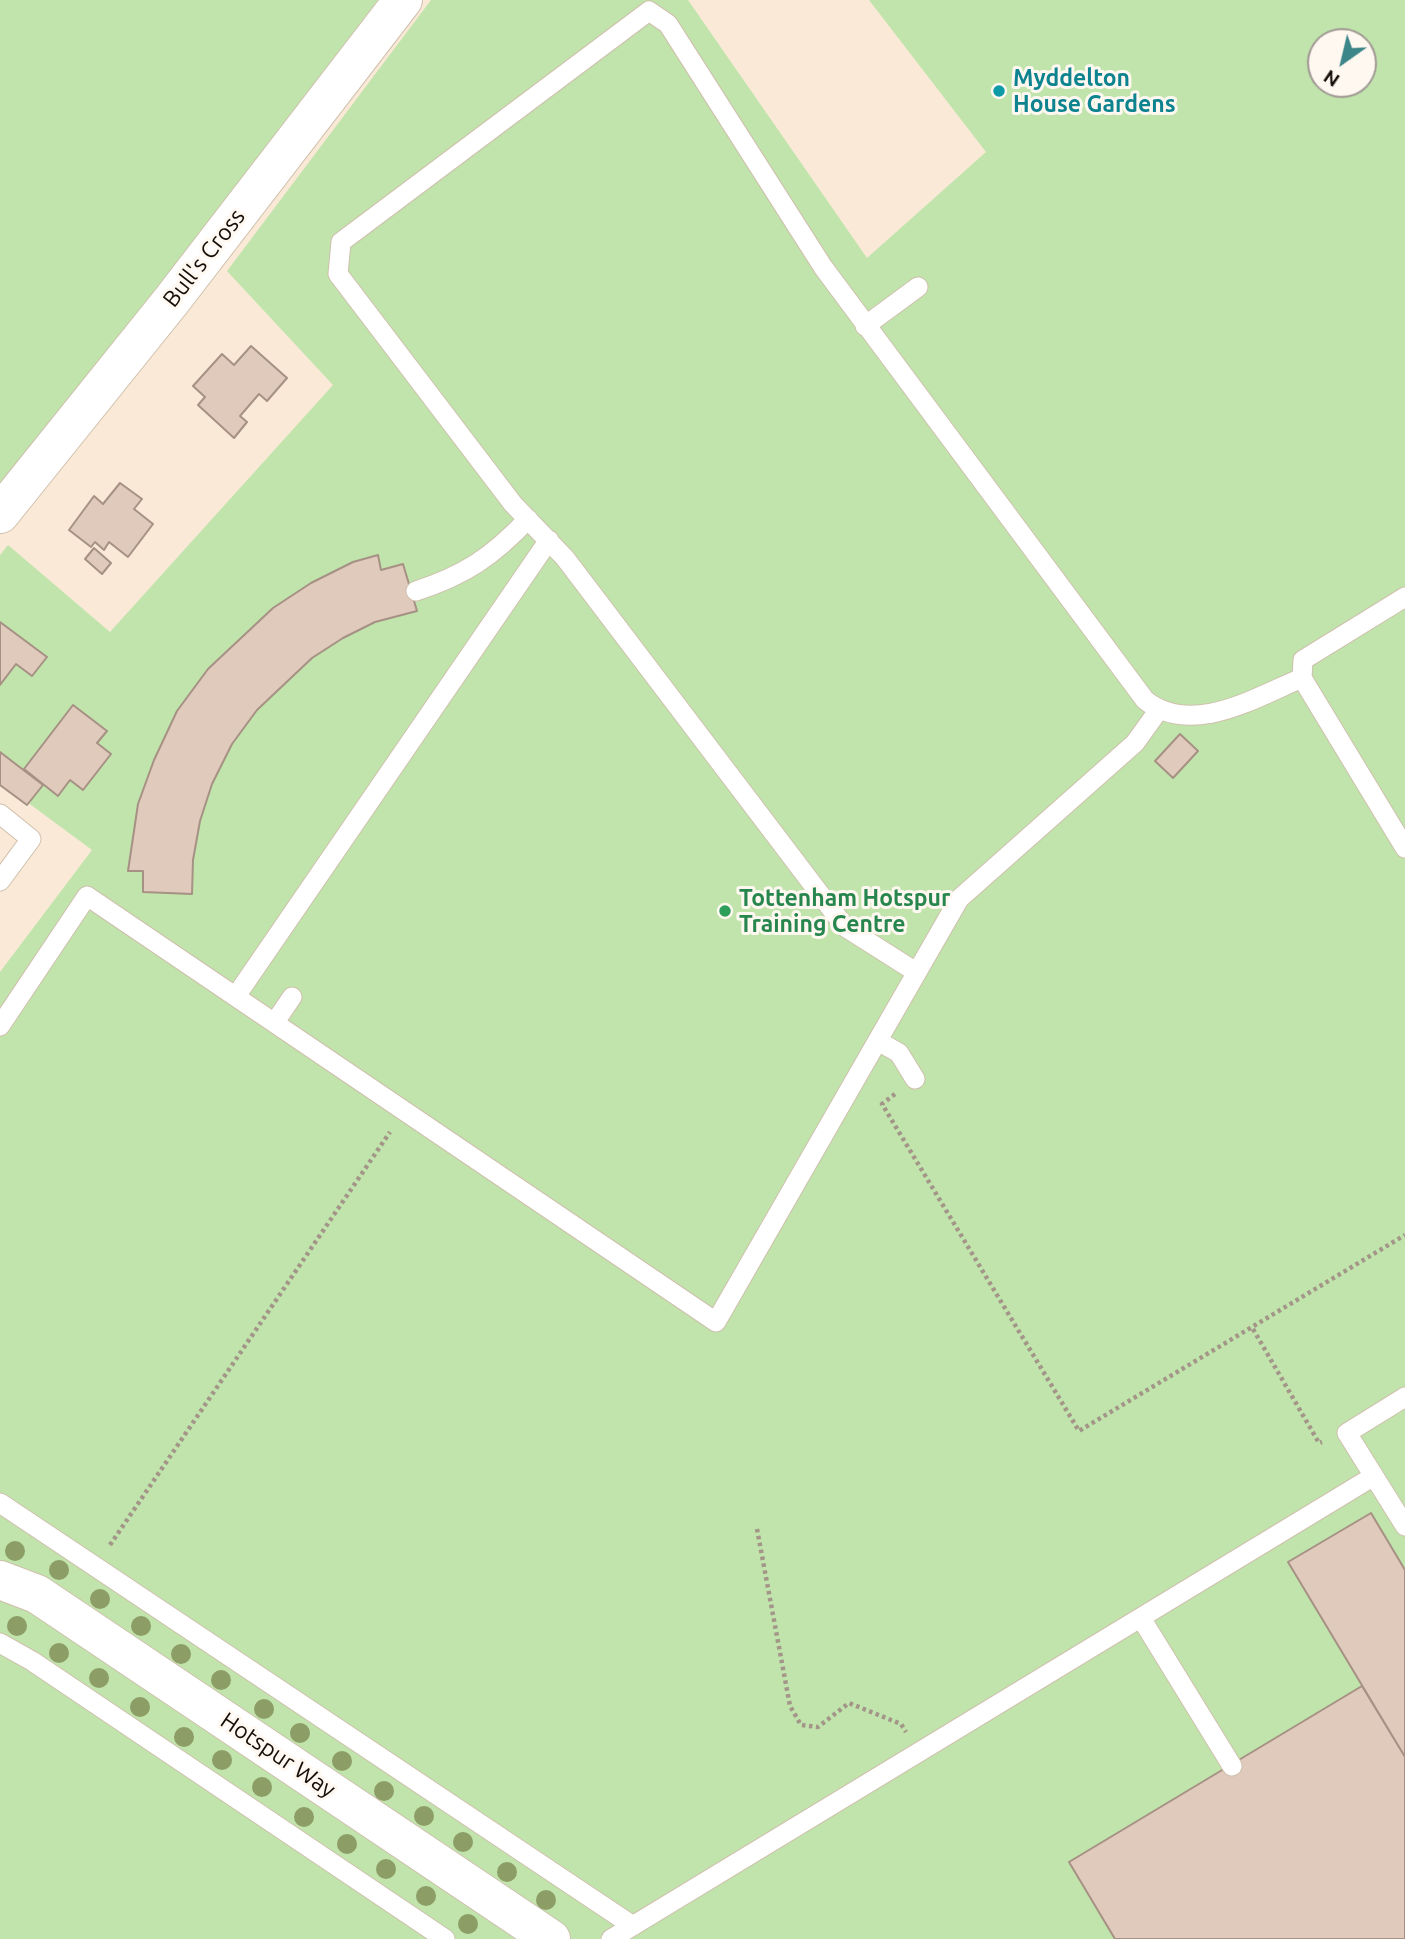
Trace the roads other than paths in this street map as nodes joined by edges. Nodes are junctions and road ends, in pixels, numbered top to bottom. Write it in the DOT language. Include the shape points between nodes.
graph roads {
  1 [pos="403,0"];
  2 [pos="918,287"];
  3 [pos="865,326"];
  4 [pos="0,514"];
  5 [pos="528,519"];
  6 [pos="549,540"];
  7 [pos="416,591"];
  8 [pos="1405,597"];
  9 [pos="1302,678"];
  10 [pos="1158,711"];
  11 [pos="0,814"];
  12 [pos="1405,848"];
  13 [pos="0,881"];
  14 [pos="916,972"];
  15 [pos="236,996"];
  16 [pos="292,997"];
  17 [pos="275,1022"];
  18 [pos="0,1026"];
  19 [pos="878,1041"];
  20 [pos="915,1079"];
  21 [pos="1405,1397"];
  22 [pos="1374,1476"];
  23 [pos="0,1503"];
  24 [pos="1405,1526"];
  25 [pos="0,1580"];
  26 [pos="1141,1618"];
  27 [pos="0,1643"];
  28 [pos="1232,1766"];
  29 [pos="633,1926"];
  30 [pos="445,1939"];
  31 [pos="551,1939"];
  32 [pos="611,1939"];
  1 -- 4 [label="street, Bull's Cross"];
  2 -- 3 [label="lane"];
  3 -- 5 [label="lane" via="668,24 649,11 341,242 338,274"];
  3 -- 10 [label="lane" via="1145,700"];
  5 -- 6 [label="lane"];
  5 -- 7 [label="lane" via="478,565"];
  6 -- 14 [label="lane" via="845,927"];
  6 -- 15 [label="lane"];
  8 -- 9 [label="lane" via="1303,660"];
  9 -- 10 [label="lane" via="1223,711 1191,716"];
  9 -- 12 [label="lane"];
  10 -- 14 [label="lane" via="1135,743 958,899"];
  11 -- 13 [label="lane" via="31,839"];
  14 -- 19 [label="lane"];
  15 -- 17 [label="lane"];
  15 -- 18 [label="lane" via="87,896"];
  16 -- 17 [label="lane"];
  17 -- 19 [label="lane" via="716,1322"];
  19 -- 20 [label="lane" via="899,1053"];
  21 -- 22 [label="lane" via="1347,1433"];
  22 -- 24 [label="lane"];
  22 -- 26 [label="lane"];
  23 -- 29 [label="lane"];
  25 -- 31 [label="street, Hotspur Way" via="37,1594 65,1612"];
  26 -- 28 [label="lane"];
  26 -- 29 [label="lane"];
  27 -- 30 [label="lane"];
  29 -- 32 [label="lane"];
}
